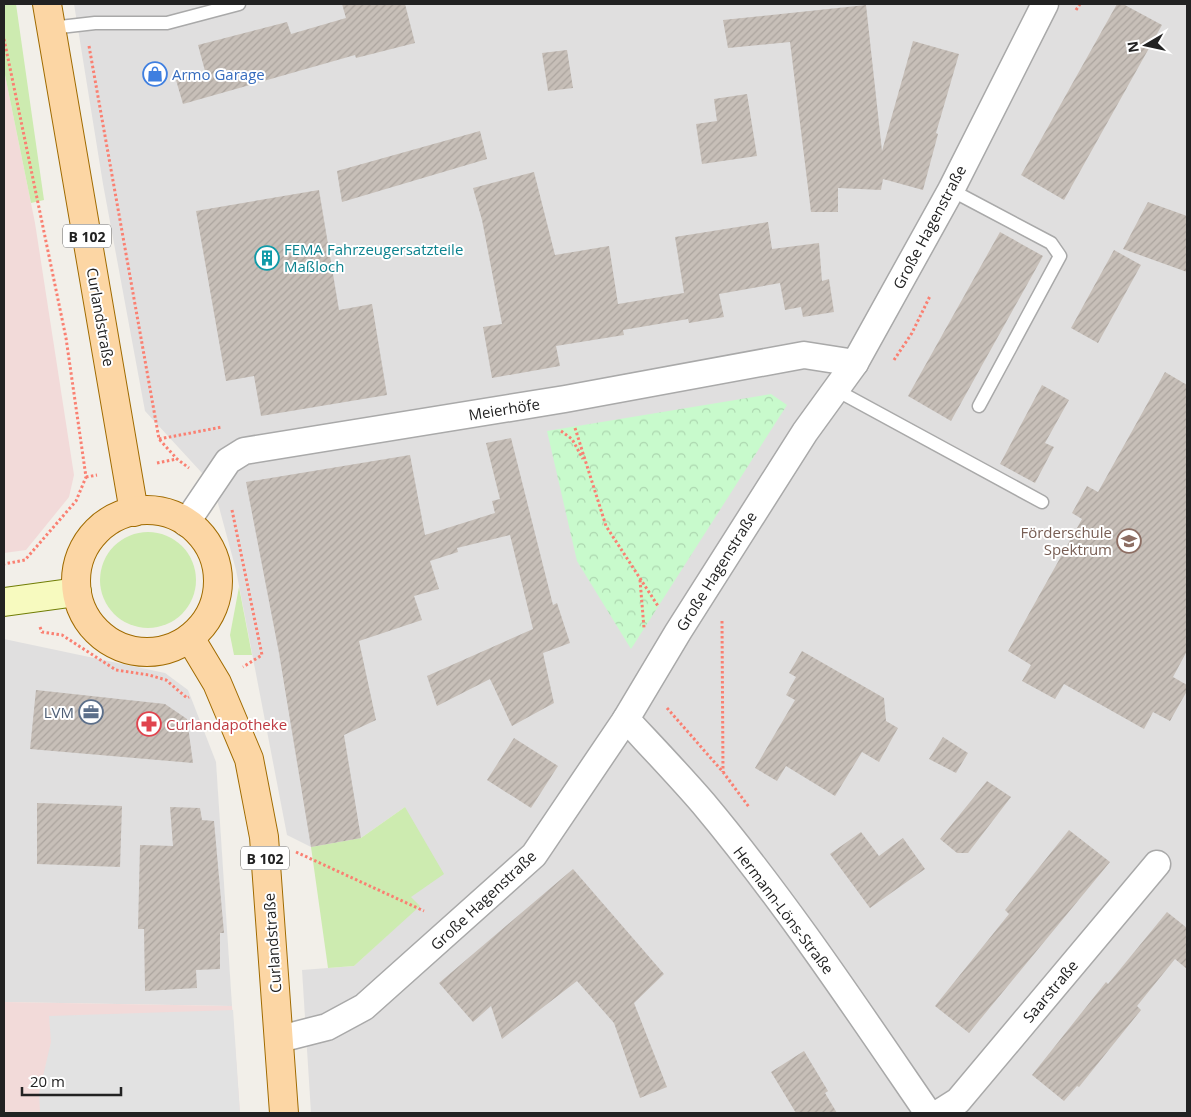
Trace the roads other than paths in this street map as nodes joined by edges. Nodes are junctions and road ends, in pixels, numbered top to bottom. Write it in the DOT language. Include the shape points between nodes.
graph roads {
  1 [pos="239,4"];
  2 [pos="1044,4"];
  3 [pos="49,16"];
  4 [pos="951,190"];
  5 [pos="855,363"];
  6 [pos="836,390"];
  7 [pos="979,406"];
  8 [pos="1042,502"];
  9 [pos="134,512"];
  10 [pos="186,523"];
  11 [pos="76,592"];
  12 [pos="4,602"];
  13 [pos="190,638"];
  14 [pos="626,719"];
  15 [pos="1157,864"];
  16 [pos="280,1039"];
  17 [pos="284,1113"];
  18 [pos="928,1113"];
  19 [pos="939,1113"];
  1 -- 3 [label="lane" via="167,23 85,24"];
  2 -- 4 [label="street, Große Hagenstraße"];
  3 -- 9 [label="main road, Curlandstraße / B 102"];
  4 -- 5 [label="street, Große Hagenstraße"];
  4 -- 7 [label="lane" via="1051,243 1060,256"];
  5 -- 6 [label="street, Große Hagenstraße"];
  5 -- 10 [label="street, Meierhöfe" via="804,355 565,399 244,451 228,461"];
  6 -- 8 [label="lane"];
  6 -- 14 [label="street, Große Hagenstraße" via="805,432"];
  9 -- 10 [label="main road" via="165,513"];
  9 -- 11 [label="main road" via="109,522 89,540 78,565"];
  10 -- 13 [label="main road" via="205,541 216,566 217,579 217,593 210,612"];
  11 -- 12 [label="street"];
  11 -- 13 [label="main road" via="87,620 96,631 120,647 149,652"];
  13 -- 16 [label="main road, Curlandstraße / B 102" via="216,683 249,759 264,837"];
  14 -- 16 [label="street, Große Hagenstraße" via="534,855 364,1007 327,1027"];
  14 -- 18 [label="street, Hermann-Löns-Straße" via="741,851"];
  15 -- 19 [label="street, Saarstraße" via="958,1101"];
  16 -- 17 [label="main road, Curlandstraße / B 102"];
}
